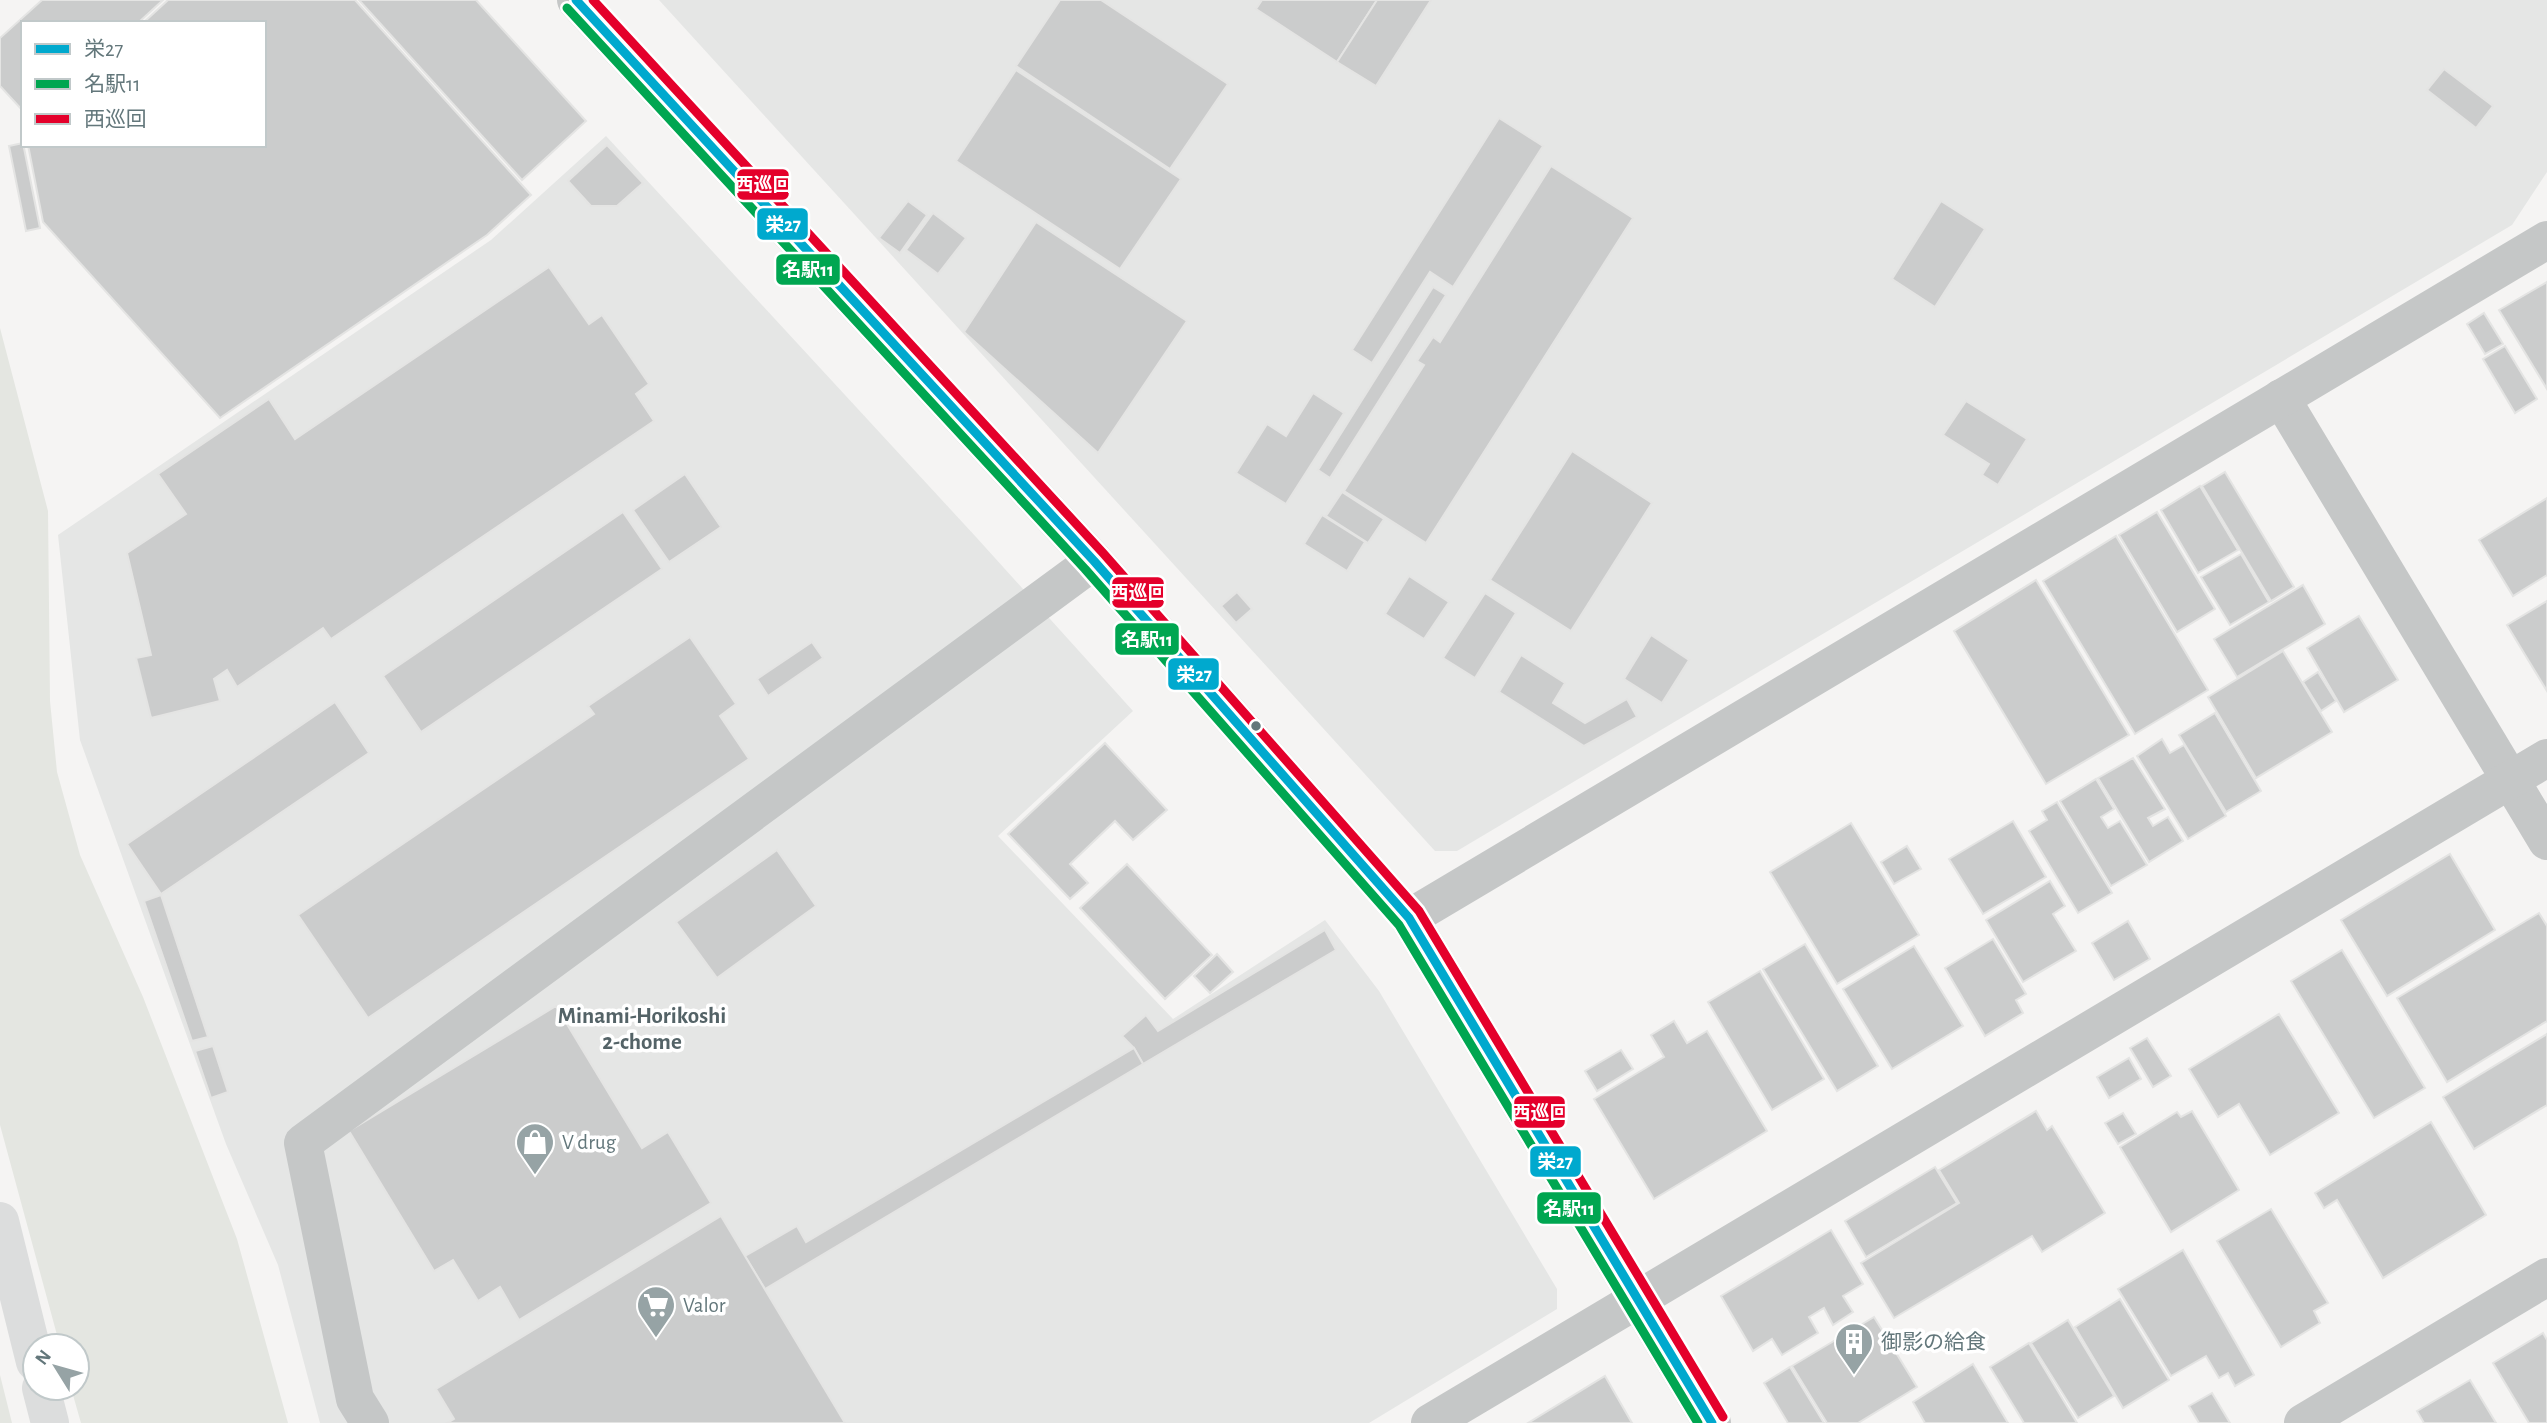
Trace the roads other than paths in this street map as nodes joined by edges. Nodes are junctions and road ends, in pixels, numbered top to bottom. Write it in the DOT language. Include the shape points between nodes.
graph roads {
  1 [pos="576,0"];
  2 [pos="2547,217"];
  3 [pos="2534,248"];
  4 [pos="2281,398"];
  5 [pos="1094,561"];
  6 [pos="2547,758"];
  7 [pos="2510,780"];
  8 [pos="2547,841"];
  9 [pos="1409,918"];
  10 [pos="0,1221"];
  11 [pos="2547,1278"];
  12 [pos="1638,1300"];
  13 [pos="28,1332"];
  14 [pos="45,1402"];
  15 [pos="50,1423"];
  16 [pos="370,1423"];
  17 [pos="1430,1423"];
  18 [pos="1712,1423"];
  19 [pos="2303,1423"];
  1 -- 5 [label="street"];
  2 -- 3 [label="street"];
  3 -- 4 [label="street"];
  4 -- 7 [label="street"];
  4 -- 9 [label="street"];
  5 -- 9 [label="street"];
  5 -- 16 [label="street" via="303,1143 355,1399"];
  6 -- 7 [label="street"];
  7 -- 8 [label="street"];
  7 -- 12 [label="street"];
  9 -- 12 [label="street"];
  10 -- 13 [label="main road"];
  11 -- 19 [label="street"];
  12 -- 17 [label="street"];
  12 -- 18 [label="street"];
  14 -- 15 [label="main road"];
}
